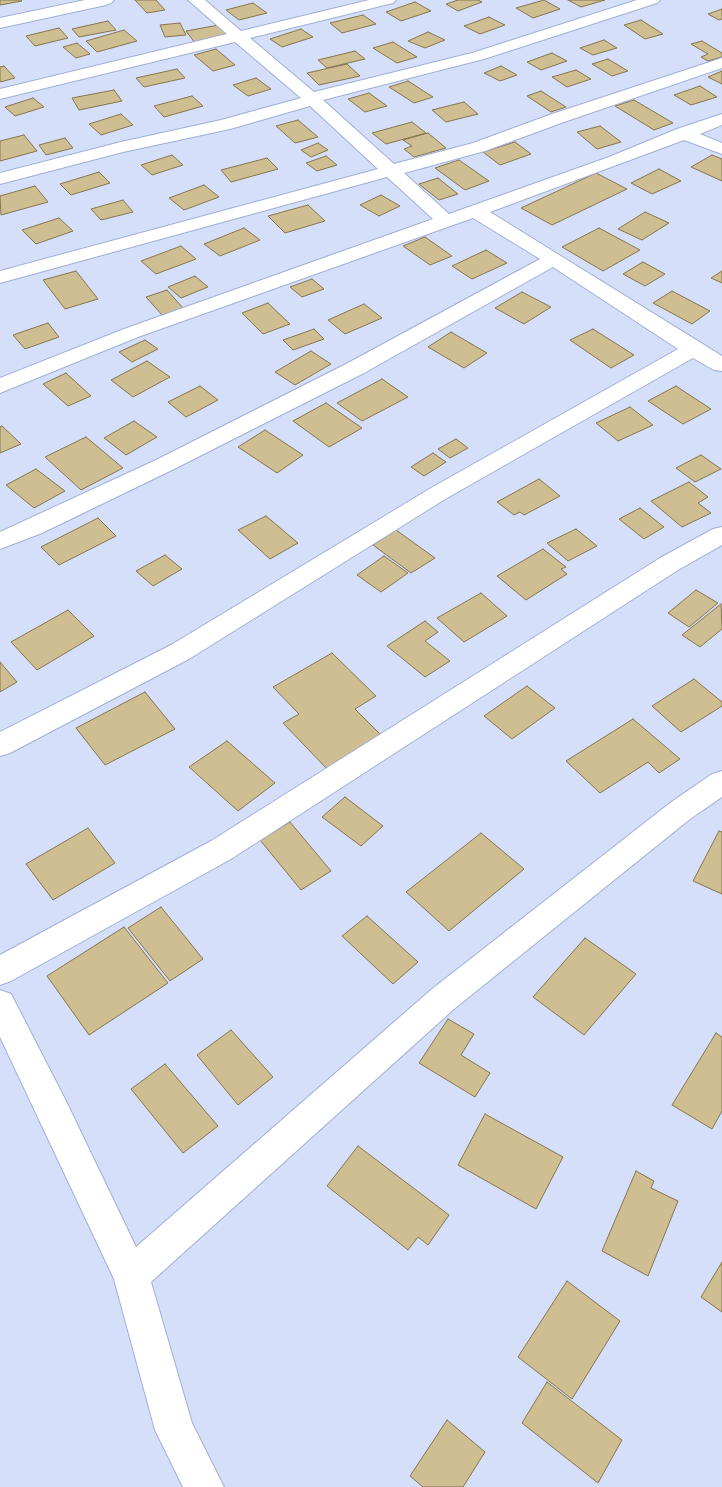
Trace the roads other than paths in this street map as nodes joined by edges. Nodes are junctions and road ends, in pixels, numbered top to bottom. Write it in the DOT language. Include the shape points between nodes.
graph roads {
  1 [pos="106,0"];
  2 [pos="196,0"];
  3 [pos="388,0"];
  4 [pos="652,0"];
  5 [pos="0,23"];
  6 [pos="238,37"];
  7 [pos="722,63"];
  8 [pos="0,94"];
  9 [pos="312,99"];
  10 [pos="722,119"];
  11 [pos="682,133"];
  12 [pos="722,148"];
  13 [pos="392,171"];
  14 [pos="0,179"];
  15 [pos="475,211"];
  16 [pos="447,222"];
  17 [pos="554,259"];
  18 [pos="0,277"];
  19 [pos="693,350"];
  20 [pos="722,365"];
  21 [pos="0,386"];
  22 [pos="722,535"];
  23 [pos="0,540"];
  24 [pos="0,745"];
  25 [pos="722,782"];
  26 [pos="0,971"];
  27 [pos="0,1004"];
  28 [pos="131,1276"];
  29 [pos="204,1487"];
  1 -- 5 [label="street"];
  2 -- 6 [label="street"];
  3 -- 6 [label="street"];
  4 -- 9 [label="street" via="478,56"];
  6 -- 8 [label="street"];
  6 -- 9 [label="street"];
  7 -- 13 [label="street" via="479,147"];
  9 -- 13 [label="street"];
  9 -- 14 [label="street" via="224,125 121,147"];
  10 -- 11 [label="street"];
  11 -- 12 [label="street"];
  11 -- 15 [label="street" via="615,161"];
  13 -- 16 [label="street"];
  13 -- 18 [label="street"];
  15 -- 16 [label="street"];
  15 -- 17 [label="street"];
  16 -- 21 [label="street" via="131,333"];
  17 -- 19 [label="street"];
  17 -- 23 [label="street" via="356,368 164,465"];
  19 -- 20 [label="street"];
  19 -- 24 [label="street" via="439,493 180,652"];
  22 -- 26 [label="street" via="669,564 221,850"];
  25 -- 28 [label="street" via="680,811 443,999"];
  27 -- 28 [label="street"];
  28 -- 29 [label="street" via="174,1430"];
}
